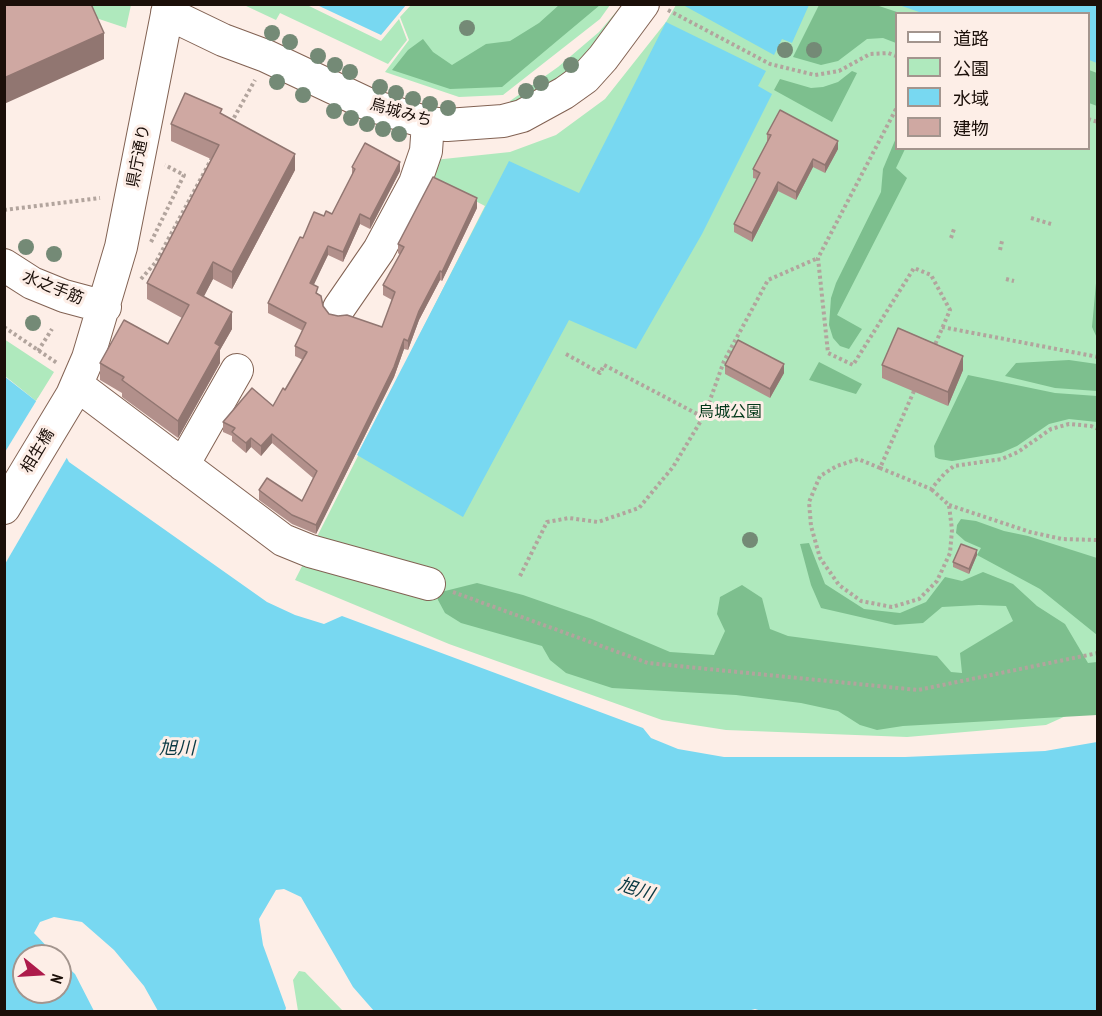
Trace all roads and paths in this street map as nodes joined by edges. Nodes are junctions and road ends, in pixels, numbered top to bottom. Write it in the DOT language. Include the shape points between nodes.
graph roads {
  1 [pos="657,8"];
  2 [pos="168,9"];
  3 [pos="895,55"];
  4 [pos="256,79"];
  5 [pos="895,113"];
  6 [pos="428,123"];
  7 [pos="229,127"];
  8 [pos="218,146"];
  9 [pos="161,163"];
  10 [pos="100,198"];
  11 [pos="4,210"];
  12 [pos="1031,218"];
  13 [pos="1051,224"];
  14 [pos="954,229"];
  15 [pos="951,238"];
  16 [pos="1002,242"];
  17 [pos="150,244"];
  18 [pos="1000,250"];
  19 [pos="818,258"];
  20 [pos="4,265"];
  21 [pos="141,279"];
  22 [pos="1006,279"];
  23 [pos="1014,281"];
  24 [pos="105,307"];
  25 [pos="339,308"];
  26 [pos="4,327"];
  27 [pos="942,327"];
  28 [pos="52,329"];
  29 [pos="38,351"];
  30 [pos="566,354"];
  31 [pos="930,355"];
  32 [pos="1098,357"];
  33 [pos="237,370"];
  34 [pos="72,383"];
  35 [pos="914,392"];
  36 [pos="703,417"];
  37 [pos="1098,429"];
  38 [pos="183,465"];
  39 [pos="880,468"];
  40 [pos="931,489"];
  41 [pos="949,505"];
  42 [pos="4,508"];
  43 [pos="1098,540"];
  44 [pos="520,576"];
  45 [pos="429,584"];
  46 [pos="1098,653"];
  1 -- 3 [label="path" via="770,64 815,75 839,71 870,54"];
  1 -- 6 [label="street, 烏城みち" via="615,44 585,78 542,107 503,121"];
  2 -- 6 [label="street, 烏城みち" via="223,40 370,105"];
  2 -- 24 [label="street, 県庁通り" via="121,247"];
  4 -- 7 [label="path"];
  5 -- 19 [label="path"];
  6 -- 25 [label="street" via="426,151 415,183 379,250"];
  8 -- 21 [label="path" via="156,262"];
  9 -- 17 [label="path" via="184,175"];
  10 -- 11 [label="path"];
  12 -- 13 [label="path"];
  14 -- 15 [label="path"];
  16 -- 18 [label="path"];
  19 -- 27 [label="path" via="828,353 853,365 914,268 931,275 951,310"];
  19 -- 36 [label="path" via="768,280 724,361"];
  20 -- 24 [label="street, 水之手筋" via="32,284"];
  22 -- 23 [label="path"];
  24 -- 34 [label="street, 県庁通り"];
  26 -- 29 [label="path"];
  27 -- 31 [label="path"];
  27 -- 32 [label="path"];
  28 -- 29 [label="path"];
  29 -- 34 [label="path"];
  30 -- 36 [label="path" via="600,373 604,365"];
  33 -- 38 [label="street"];
  34 -- 38 [label="street"];
  34 -- 42 [label="street, 相生橋"];
  35 -- 39 [label="path"];
  36 -- 44 [label="path" via="673,467 639,508 598,522 569,518 547,522"];
  37 -- 40 [label="path" via="1069,424 1052,429 1002,459 954,466"];
  38 -- 45 [label="street" via="283,540"];
  39 -- 40 [label="path"];
  39 -- 41 [label="path" via="858,459 837,466 820,476 808,502 820,558 838,585 861,601 892,607 919,599 936,581 950,553"];
  40 -- 41 [label="path"];
  41 -- 43 [label="path" via="1030,532 1062,539"];
  45 -- 46 [label="path" via="648,663 683,667 918,690"];
}
